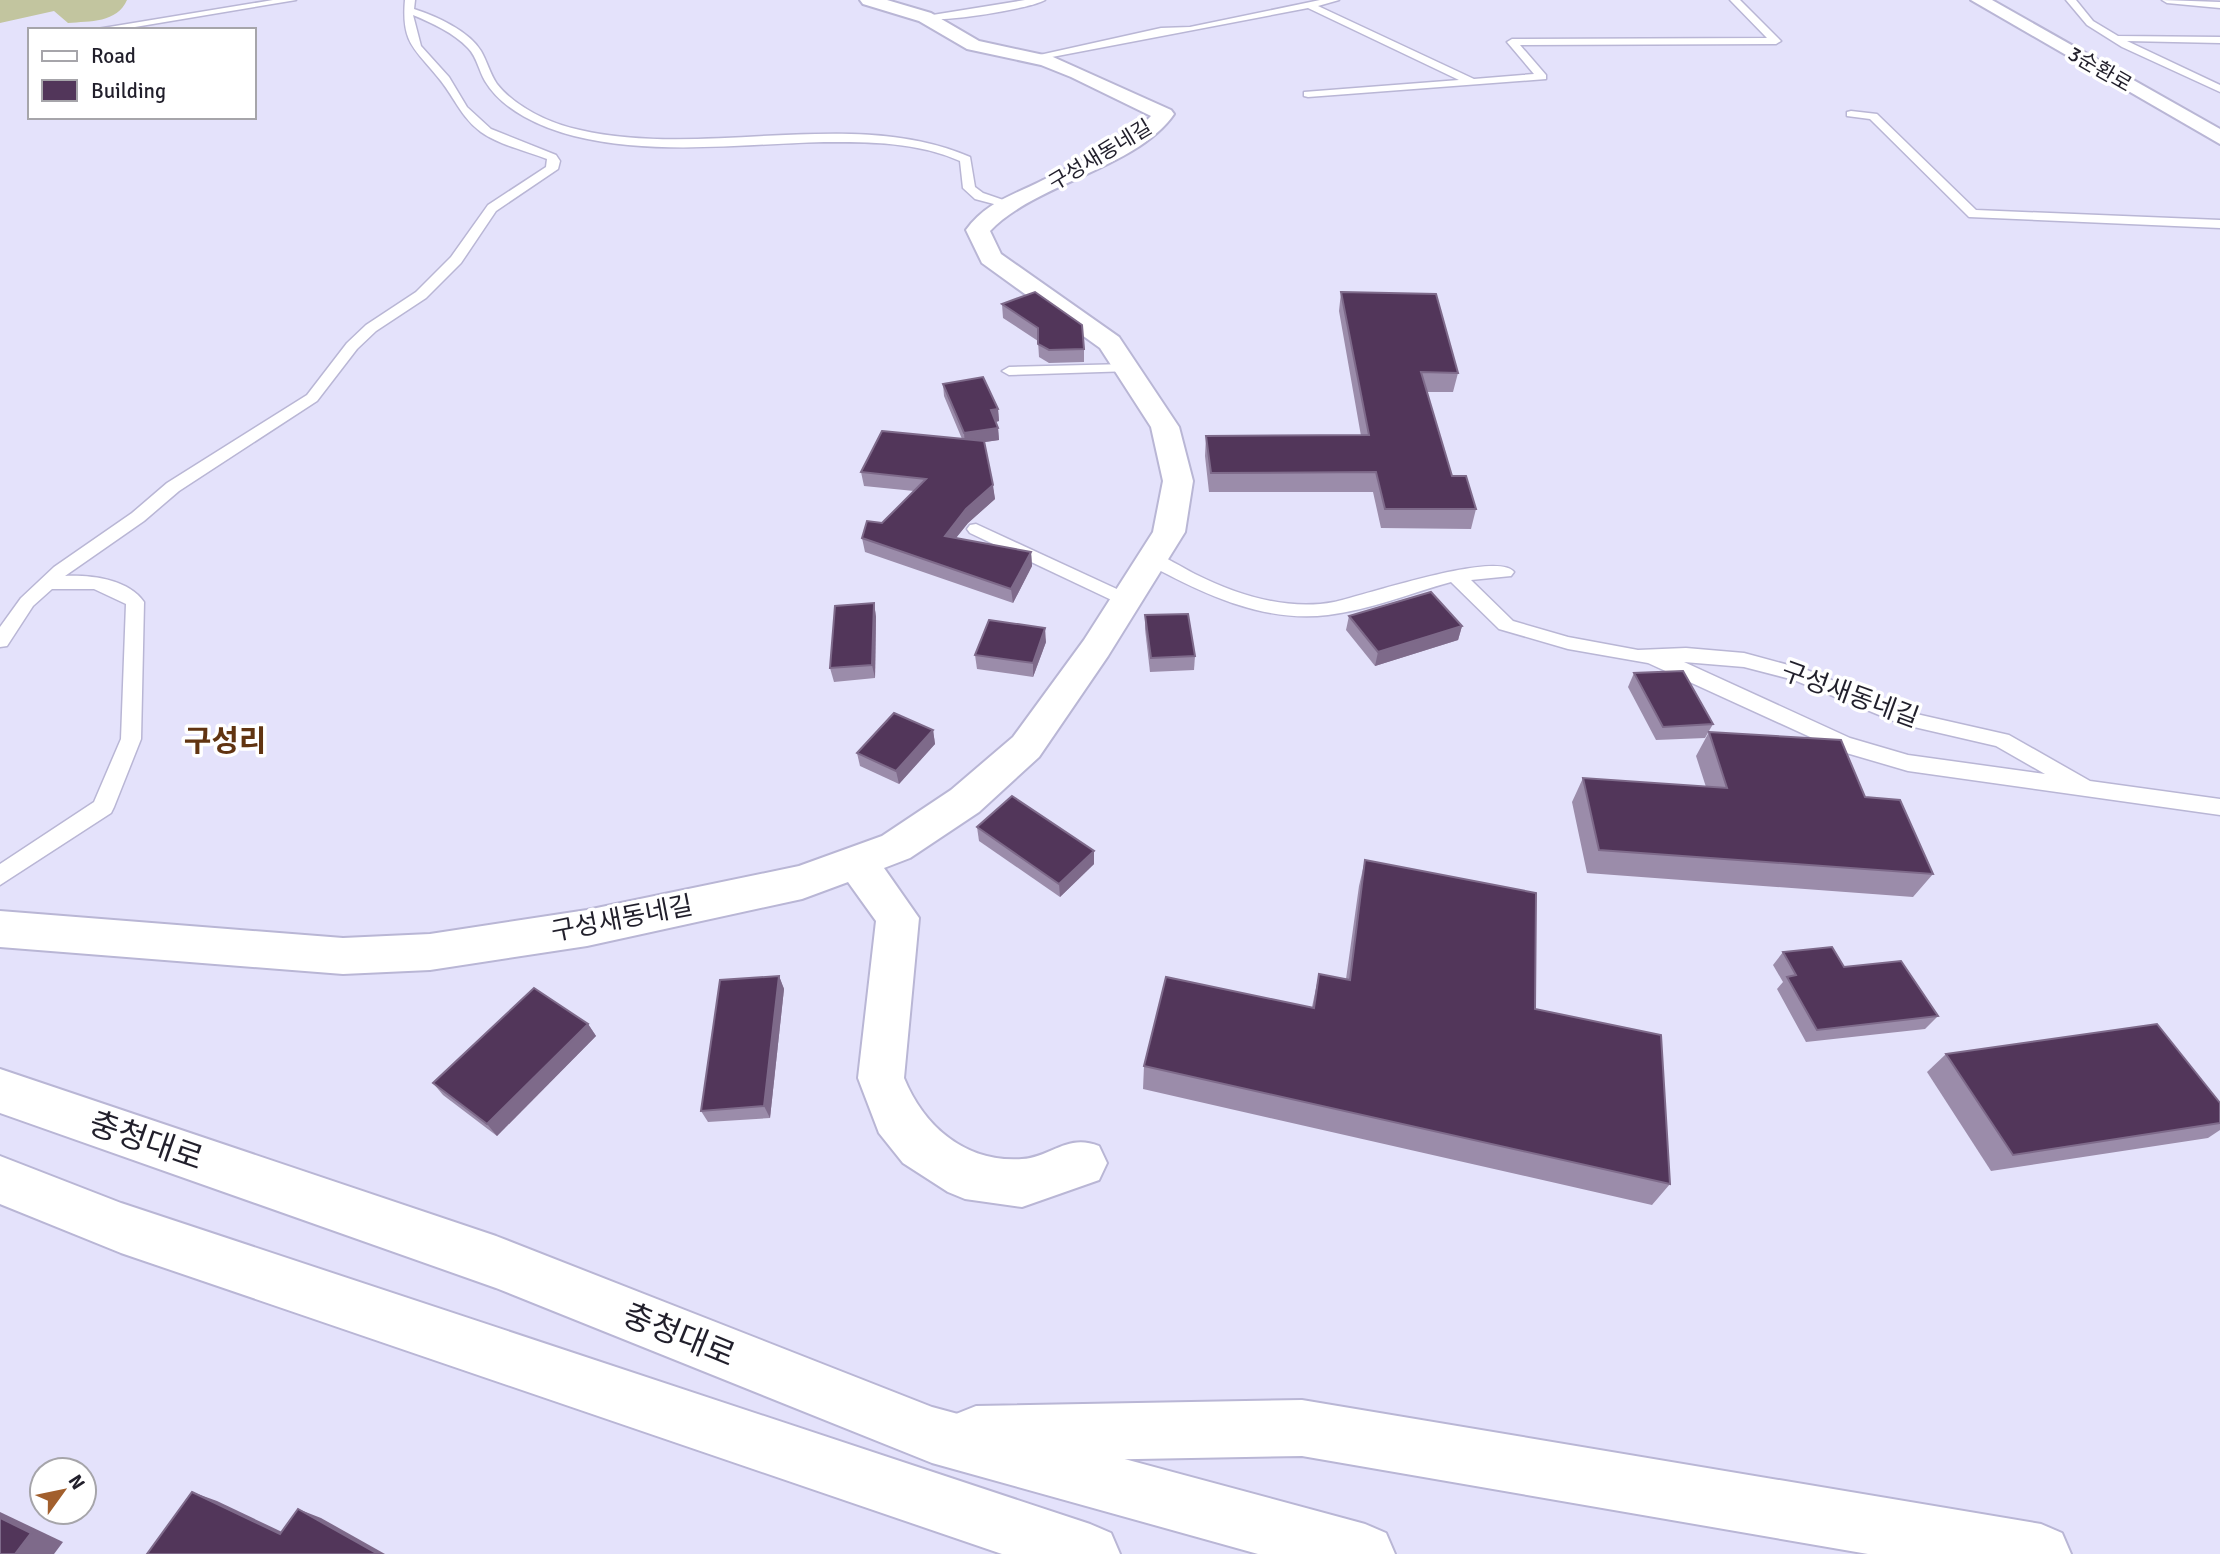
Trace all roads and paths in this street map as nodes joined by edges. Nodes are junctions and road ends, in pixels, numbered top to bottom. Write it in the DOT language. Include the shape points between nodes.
graph roads {
  1 [pos="291,0"];
  2 [pos="869,0"];
  3 [pos="1040,0"];
  4 [pos="1296,0"];
  5 [pos="1334,0"];
  6 [pos="1735,0"];
  7 [pos="1980,0"];
  8 [pos="2006,0"];
  9 [pos="2071,0"];
  10 [pos="2167,0"];
  11 [pos="410,5"];
  12 [pos="1308,5"];
  13 [pos="2220,5"];
  14 [pos="925,17"];
  15 [pos="109,28"];
  16 [pos="2114,38"];
  17 [pos="2220,40"];
  18 [pos="1031,58"];
  19 [pos="1472,82"];
  20 [pos="2220,89"];
  21 [pos="1308,94"];
  22 [pos="1851,114"];
  23 [pos="2220,122"];
  24 [pos="2220,138"];
  25 [pos="1009,204"];
  26 [pos="2220,224"];
  27 [pos="1127,368"];
  28 [pos="1009,372"];
  29 [pos="976,529"];
  30 [pos="1152,559"];
  31 [pos="1505,572"];
  32 [pos="1454,575"];
  33 [pos="48,583"];
  34 [pos="1126,600"];
  35 [pos="0,641"];
  36 [pos="1638,657"];
  37 [pos="2089,790"];
  38 [pos="2220,807"];
  39 [pos="856,862"];
  40 [pos="0,876"];
  41 [pos="0,929"];
  42 [pos="0,1091"];
  43 [pos="1082,1163"];
  44 [pos="0,1180"];
  45 [pos="932,1435"];
  46 [pos="1090,1554"];
  47 [pos="1365,1554"];
  48 [pos="2041,1554"];
  1 -- 15 [label="lane"];
  2 -- 14 [label="main road, 구성새동네길"];
  3 -- 14 [label="lane"];
  4 -- 12 [label="lane"];
  5 -- 12 [label="lane"];
  6 -- 19 [label="lane" via="1776,41 1512,42 1542,76"];
  7 -- 24 [label="main road, 3순환로"];
  8 -- 23 [label="main road, 3순환로"];
  9 -- 16 [label="lane" via="2090,23"];
  10 -- 13 [label="lane"];
  11 -- 25 [label="lane" via="466,41 495,88 552,127 590,136 709,144 907,141 951,150 966,159 969,188 979,196"];
  11 -- 33 [label="lane" via="408,21 416,46 445,79 463,109 495,135 544,151 554,161 552,169 492,208 448,269 352,346 312,398 173,487"];
  12 -- 18 [label="lane"];
  12 -- 19 [label="lane"];
  14 -- 18 [label="main road, 구성새동네길" via="973,45"];
  16 -- 17 [label="lane"];
  16 -- 20 [label="lane"];
  18 -- 25 [label="main road, 구성새동네길" via="1077,73 1164,114 1125,144"];
  19 -- 21 [label="lane"];
  22 -- 26 [label="lane" via="1873,116 1973,214"];
  25 -- 27 [label="main road, 구성새동네길" via="978,230 991,258 1110,342"];
  27 -- 28 [label="lane"];
  27 -- 30 [label="main road, 구성새동네길" via="1165,427 1178,481 1169,531"];
  29 -- 34 [label="lane"];
  30 -- 32 [label="lane" via="1239,600 1294,608 1328,609"];
  30 -- 34 [label="main road, 구성새동네길"];
  31 -- 32 [label="lane"];
  32 -- 36 [label="lane, 구성새동네길" via="1506,625"];
  33 -- 35 [label="lane"];
  33 -- 40 [label="lane" via="115,587 135,602 131,739 103,807"];
  34 -- 39 [label="main road, 구성새동네길" via="1026,747 965,801 896,847"];
  36 -- 37 [label="lane, 구성새동네길" via="1679,667 1843,744 1908,763"];
  36 -- 37 [label="lane, 구성새동네길" via="1744,660 1800,675 1908,719 2002,740"];
  37 -- 38 [label="lane, 구성새동네길"];
  39 -- 41 [label="main road, 구성새동네길" via="802,882 587,928 430,952 343,956"];
  39 -- 43 [label="main road" via="898,918 881,1078 896,1117 920,1147 965,1175 1022,1183"];
  42 -- 45 [label="main road, 충청대로" via="496,1262"];
  44 -- 46 [label="main road" via="121,1228"];
  45 -- 47 [label="main road, 충청대로"];
  45 -- 48 [label="main road" via="1302,1428"];
}
